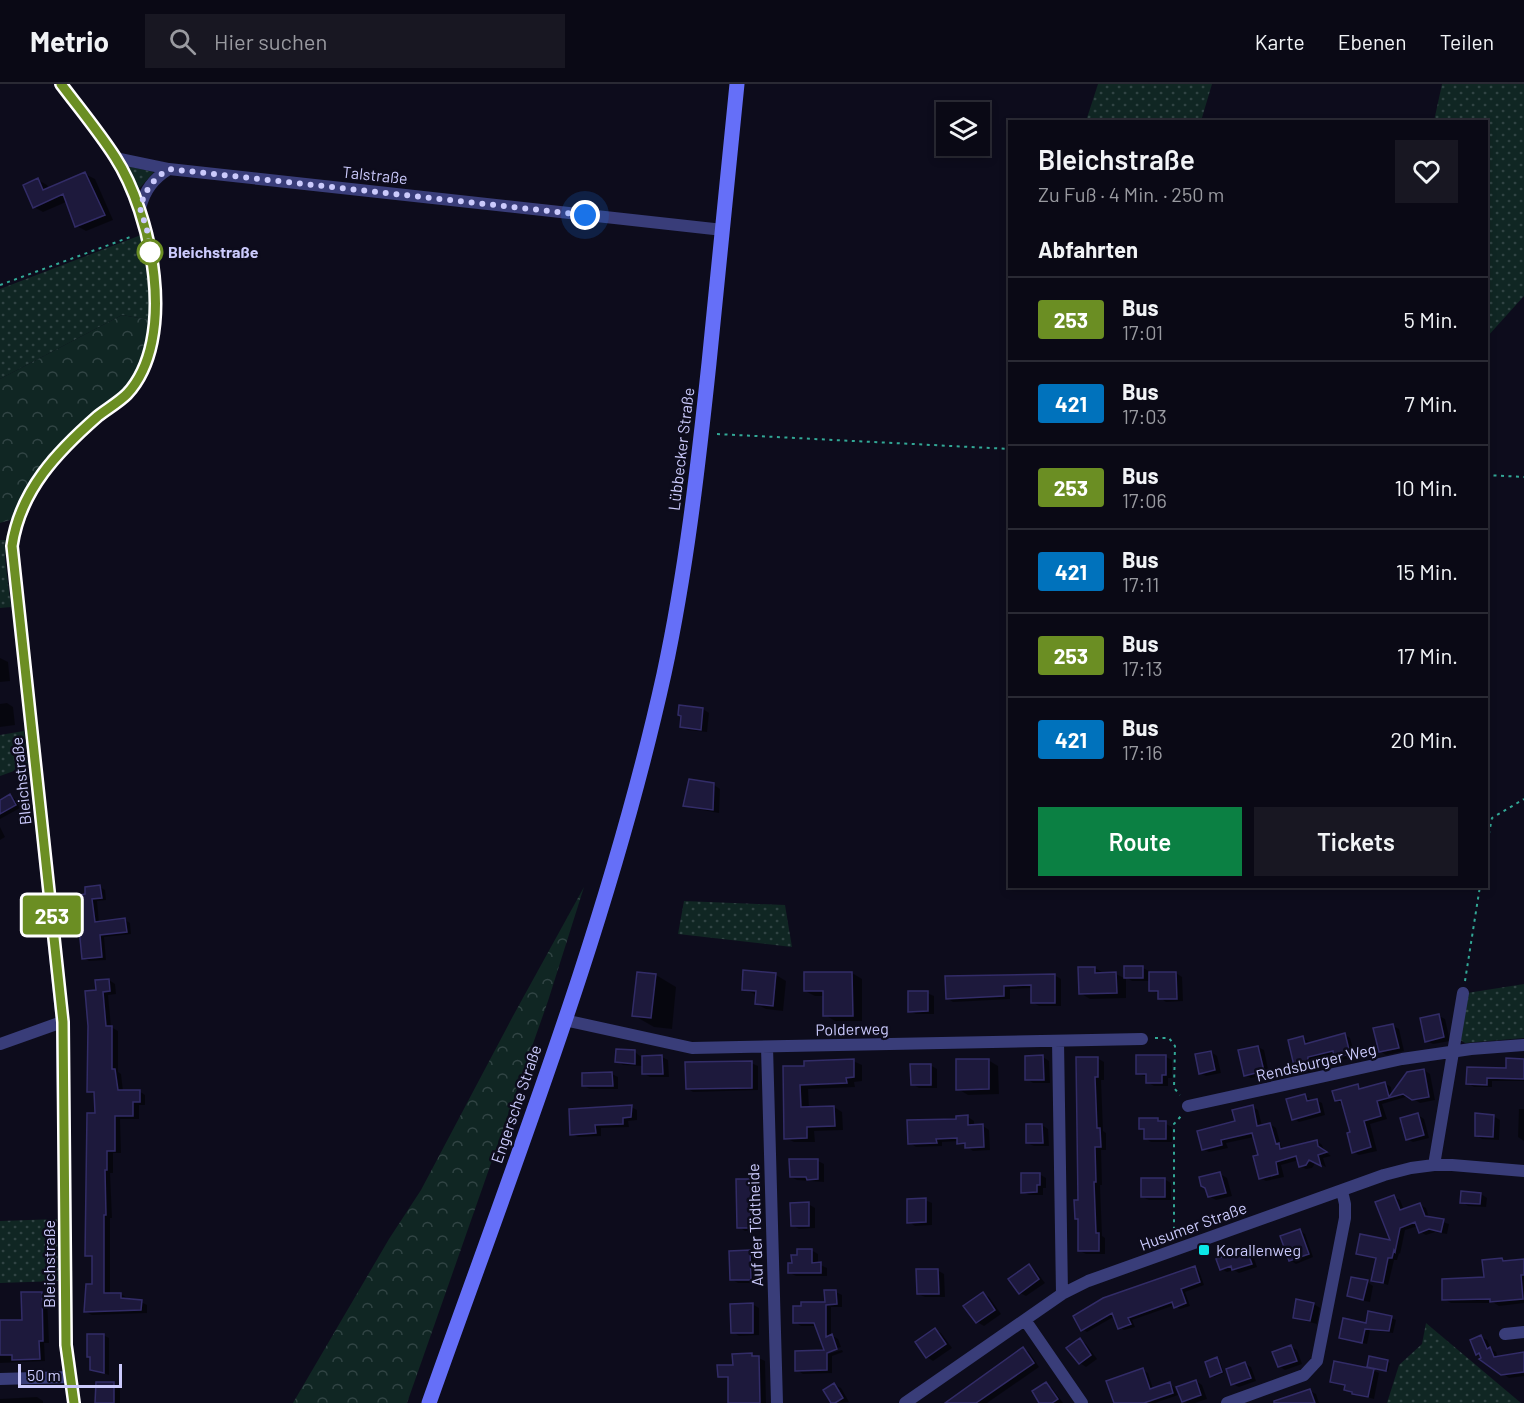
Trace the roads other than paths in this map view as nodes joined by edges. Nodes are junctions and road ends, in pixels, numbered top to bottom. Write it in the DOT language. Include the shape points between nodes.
graph roads {
  1 [pos="61,84"];
  2 [pos="738,84"];
  3 [pos="116,158"];
  4 [pos="169,169"];
  5 [pos="140,208"];
  6 [pos="723,230"];
  7 [pos="630,814"];
  8 [pos="1463,993"];
  9 [pos="564,1020"];
  10 [pos="63,1022"];
  11 [pos="1142,1039"];
  12 [pos="1058,1041"];
  13 [pos="0,1044"];
  14 [pos="1524,1045"];
  15 [pos="767,1047"];
  16 [pos="1452,1053"];
  17 [pos="1188,1106"];
  18 [pos="1434,1165"];
  19 [pos="1524,1171"];
  20 [pos="1342,1191"];
  21 [pos="1062,1294"];
  22 [pos="1025,1320"];
  23 [pos="1524,1332"];
  24 [pos="1505,1334"];
  25 [pos="70,1377"];
  26 [pos="0,1379"];
  27 [pos="74,1403"];
  28 [pos="429,1403"];
  29 [pos="777,1403"];
  30 [pos="905,1403"];
  31 [pos="1082,1403"];
  32 [pos="1227,1403"];
  1 -- 3 [label="street"];
  2 -- 6 [label="main road, Lübbecker Straße"];
  3 -- 4 [label="street, Talstraße"];
  3 -- 5 [label="street, Bleichstraße"];
  4 -- 5 [label="street" via="155,178"];
  4 -- 6 [label="street, Talstraße"];
  5 -- 10 [label="street, Bleichstraße" via="147,230 156,307 147,361 126,394 67,443 43,471 27,499 12,546"];
  6 -- 7 [label="main road, Lübbecker Straße" via="685,559 664,672"];
  7 -- 9 [label="main road, Engersche Straße"];
  8 -- 16 [label="street"];
  9 -- 15 [label="street, Polderweg" via="692,1048"];
  9 -- 28 [label="main road, Engersche Straße"];
  10 -- 13 [label="street"];
  10 -- 25 [label="street, Bleichstraße" via="66,1345"];
  11 -- 12 [label="street, Polderweg"];
  12 -- 15 [label="street, Polderweg"];
  12 -- 21 [label="street"];
  14 -- 16 [label="street, Rendsburger Weg"];
  15 -- 29 [label="street, Auf der Tödtheide"];
  16 -- 17 [label="street, Rendsburger Weg" via="1402,1059"];
  16 -- 18 [label="street"];
  18 -- 19 [label="street, Husumer Straße"];
  18 -- 20 [label="street, Husumer Straße" via="1384,1175"];
  20 -- 21 [label="street, Husumer Straße" via="1088,1281"];
  20 -- 32 [label="street" via="1345,1218 1317,1361 1304,1374"];
  21 -- 22 [label="street, Husumer Straße"];
  22 -- 30 [label="street, Husumer Straße"];
  22 -- 31 [label="street"];
  23 -- 24 [label="street"];
  25 -- 26 [label="street"];
  25 -- 27 [label="street, Bleichstraße"];
}
